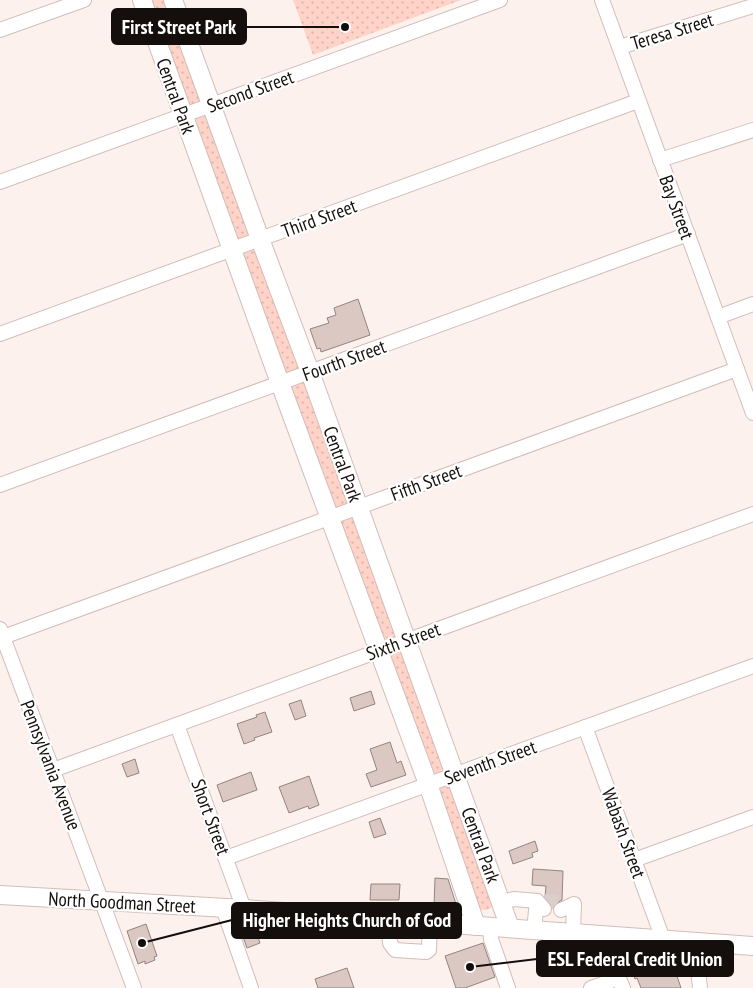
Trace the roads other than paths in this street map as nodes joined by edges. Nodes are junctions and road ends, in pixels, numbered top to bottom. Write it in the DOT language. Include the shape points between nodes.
graph roads {
  1 [pos="84,0"];
  2 [pos="142,0"];
  3 [pos="173,0"];
  4 [pos="500,0"];
  5 [pos="602,0"];
  6 [pos="753,6"];
  7 [pos="0,30"];
  8 [pos="620,47"];
  9 [pos="638,101"];
  10 [pos="211,106"];
  11 [pos="184,116"];
  12 [pos="753,130"];
  13 [pos="660,160"];
  14 [pos="0,182"];
  15 [pos="688,234"];
  16 [pos="260,239"];
  17 [pos="232,249"];
  18 [pos="753,304"];
  19 [pos="718,318"];
  20 [pos="0,334"];
  21 [pos="737,369"];
  22 [pos="310,372"];
  23 [pos="280,383"];
  24 [pos="753,414"];
  25 [pos="0,485"];
  26 [pos="358,506"];
  27 [pos="753,514"];
  28 [pos="329,517"];
  29 [pos="1,633"];
  30 [pos="406,640"];
  31 [pos="379,650"];
  32 [pos="753,666"];
  33 [pos="177,724"];
  34 [pos="585,727"];
  35 [pos="53,770"];
  36 [pos="456,775"];
  37 [pos="428,784"];
  38 [pos="753,817"];
  39 [pos="226,858"];
  40 [pos="634,860"];
  41 [pos="0,895"];
  42 [pos="102,902"];
  43 [pos="501,902"];
  44 [pos="565,903"];
  45 [pos="224,908"];
  46 [pos="244,909"];
  47 [pos="388,920"];
  48 [pos="430,922"];
  49 [pos="483,926"];
  50 [pos="510,928"];
  51 [pos="534,930"];
  52 [pos="573,933"];
  53 [pos="617,936"];
  54 [pos="663,939"];
  55 [pos="695,941"];
  56 [pos="753,946"];
  57 [pos="621,983"];
  58 [pos="134,988"];
  59 [pos="251,988"];
  60 [pos="508,988"];
  61 [pos="591,988"];
  62 [pos="700,988"];
  1 -- 7 [label="street"];
  2 -- 11 [label="main road, Central Park"];
  3 -- 10 [label="main road, Central Park"];
  4 -- 10 [label="street, Second Street"];
  5 -- 8 [label="street, Bay Street"];
  6 -- 8 [label="street, Teresa Street"];
  8 -- 9 [label="street, Bay Street"];
  9 -- 13 [label="street, Bay Street"];
  9 -- 16 [label="street, Third Street"];
  10 -- 11 [label="street, Second Street"];
  10 -- 16 [label="main road, Central Park"];
  11 -- 14 [label="street, Second Street"];
  11 -- 17 [label="main road, Central Park"];
  12 -- 13 [label="street"];
  13 -- 15 [label="street, Bay Street"];
  15 -- 19 [label="street, Bay Street"];
  15 -- 22 [label="street, Fourth Street"];
  16 -- 17 [label="street, Third Street"];
  16 -- 22 [label="main road, Central Park"];
  17 -- 20 [label="street, Third Street"];
  17 -- 23 [label="main road, Central Park"];
  18 -- 19 [label="street"];
  19 -- 21 [label="street, Bay Street"];
  21 -- 24 [label="street, Bay Street"];
  21 -- 26 [label="street, Fifth Street"];
  22 -- 23 [label="street, Fourth Street"];
  22 -- 26 [label="main road, Central Park"];
  23 -- 25 [label="street, Fourth Street"];
  23 -- 28 [label="main road, Central Park"];
  26 -- 28 [label="street, Fifth Street"];
  26 -- 30 [label="main road, Central Park"];
  27 -- 30 [label="street, Sixth Street"];
  28 -- 29 [label="street, Fifth Street"];
  28 -- 31 [label="main road, Central Park"];
  29 -- 35 [label="street, Pennsylvania Avenue"];
  30 -- 31 [label="street, Sixth Street"];
  30 -- 36 [label="main road, Central Park"];
  31 -- 33 [label="street, Sixth Street"];
  31 -- 37 [label="main road, Central Park"];
  32 -- 34 [label="street, Seventh Street"];
  33 -- 35 [label="street, Sixth Street"];
  33 -- 39 [label="street, Short Street"];
  34 -- 36 [label="street, Seventh Street"];
  34 -- 40 [label="street, Wabash Street"];
  35 -- 42 [label="street, Pennsylvania Avenue"];
  36 -- 37 [label="street, Seventh Street"];
  36 -- 43 [label="main road, Central Park"];
  37 -- 39 [label="street, Seventh Street"];
  37 -- 49 [label="main road, Central Park"];
  38 -- 40 [label="street"];
  39 -- 46 [label="street, Short Street"];
  40 -- 54 [label="street, Wabash Street"];
  41 -- 42 [label="main road, North Goodman Street"];
  42 -- 45 [label="main road, North Goodman Street"];
  42 -- 58 [label="street, Pennsylvania Avenue"];
  43 -- 50 [label="main road, Central Park"];
  43 -- 51 [label="street" via="514,898 542,901"];
  44 -- 52 [label="street"];
  45 -- 46 [label="main road, North Goodman Street"];
  45 -- 59 [label="street"];
  46 -- 47 [label="main road, North Goodman Street"];
  47 -- 48 [label="main road, North Goodman Street"];
  47 -- 48 [label="street" via="390,943 395,950 426,952 429,950"];
  48 -- 49 [label="main road, North Goodman Street"];
  49 -- 50 [label="main road, North Goodman Street"];
  49 -- 60 [label="street" via="491,939"];
  50 -- 51 [label="main road, North Goodman Street"];
  51 -- 52 [label="main road, North Goodman Street"];
  52 -- 53 [label="main road, North Goodman Street"];
  53 -- 54 [label="main road, North Goodman Street"];
  53 -- 57 [label="street"];
  54 -- 55 [label="main road, North Goodman Street"];
  55 -- 56 [label="main road, North Goodman Street"];
  55 -- 62 [label="street"];
  57 -- 61 [label="street"];
}
